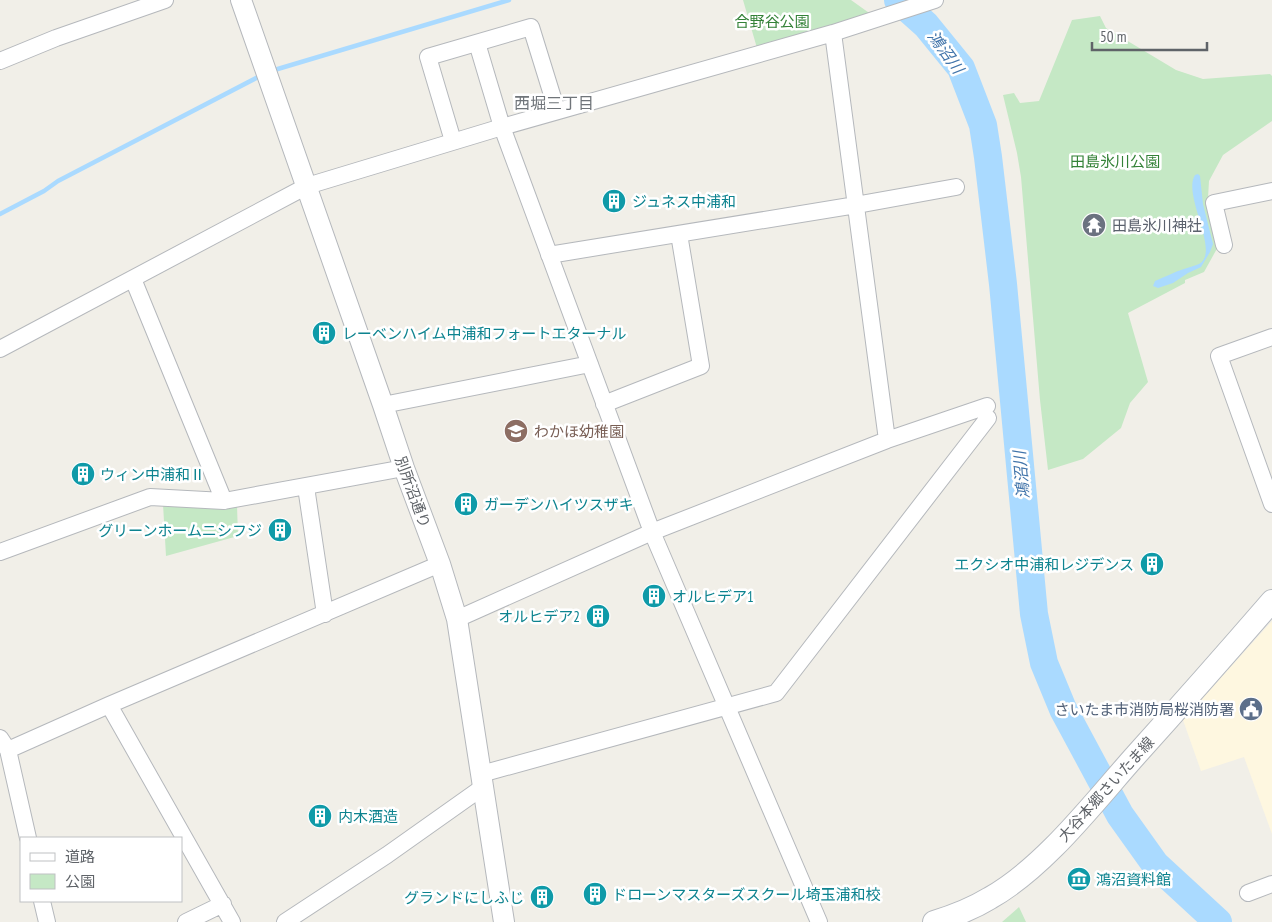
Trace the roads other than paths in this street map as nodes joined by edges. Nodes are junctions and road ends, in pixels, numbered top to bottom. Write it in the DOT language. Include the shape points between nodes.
graph roads {
  1 [pos="165,0"];
  2 [pos="241,0"];
  3 [pos="935,0"];
  4 [pos="833,33"];
  5 [pos="477,43"];
  6 [pos="0,61"];
  7 [pos="557,111"];
  8 [pos="502,127"];
  9 [pos="453,141"];
  10 [pos="307,186"];
  11 [pos="956,187"];
  12 [pos="1272,191"];
  13 [pos="856,205"];
  14 [pos="679,234"];
  15 [pos="1224,245"];
  16 [pos="549,255"];
  17 [pos="133,279"];
  18 [pos="1272,337"];
  19 [pos="0,349"];
  20 [pos="590,364"];
  21 [pos="604,404"];
  22 [pos="383,405"];
  23 [pos="887,440"];
  24 [pos="404,468"];
  25 [pos="306,487"];
  26 [pos="224,501"];
  27 [pos="1272,504"];
  28 [pos="652,532"];
  29 [pos="0,552"];
  30 [pos="440,564"];
  31 [pos="1272,601"];
  32 [pos="325,614"];
  33 [pos="457,618"];
  34 [pos="109,705"];
  35 [pos="727,706"];
  36 [pos="4,744"];
  37 [pos="482,781"];
  38 [pos="28,837"];
  39 [pos="1272,884"];
  40 [pos="1248,893"];
  41 [pos="42,902"];
  42 [pos="223,904"];
  43 [pos="47,922"];
  44 [pos="186,922"];
  45 [pos="232,922"];
  46 [pos="285,922"];
  47 [pos="504,922"];
  48 [pos="820,922"];
  49 [pos="934,922"];
  1 -- 6 [label="street"];
  2 -- 10 [label="street, 別所沼通り"];
  3 -- 4 [label="street"];
  4 -- 7 [label="street"];
  4 -- 13 [label="street"];
  5 -- 7 [label="street" via="531,27"];
  5 -- 8 [label="street"];
  5 -- 9 [label="street" via="428,57"];
  7 -- 8 [label="street"];
  8 -- 9 [label="street"];
  8 -- 16 [label="street"];
  9 -- 10 [label="street"];
  10 -- 17 [label="street"];
  10 -- 22 [label="street, 別所沼通り"];
  11 -- 13 [label="street"];
  12 -- 15 [label="street" via="1214,203"];
  13 -- 14 [label="street"];
  13 -- 23 [label="street"];
  14 -- 16 [label="street"];
  14 -- 21 [label="street" via="701,366"];
  16 -- 20 [label="street"];
  17 -- 19 [label="street"];
  17 -- 26 [label="street"];
  18 -- 27 [label="street" via="1219,356"];
  20 -- 21 [label="street"];
  20 -- 22 [label="street"];
  21 -- 28 [label="street"];
  22 -- 24 [label="street, 別所沼通り"];
  23 -- 28 [label="street"];
  23 -- 35 [label="street" via="987,412 776,693"];
  24 -- 25 [label="street"];
  24 -- 30 [label="street, 別所沼通り"];
  25 -- 26 [label="street"];
  25 -- 32 [label="street"];
  26 -- 29 [label="street" via="150,497"];
  28 -- 33 [label="street"];
  28 -- 35 [label="street"];
  30 -- 32 [label="street"];
  30 -- 33 [label="street, 別所沼通り"];
  31 -- 49 [label="main road, 大谷本郷さいたま線" via="1062,837 1017,880 967,911"];
  32 -- 34 [label="street"];
  33 -- 37 [label="street, 別所沼通り"];
  34 -- 36 [label="street"];
  34 -- 42 [label="street"];
  35 -- 37 [label="street"];
  35 -- 48 [label="street"];
  36 -- 38 [label="street"];
  37 -- 46 [label="street" via="387,854"];
  37 -- 47 [label="street, 別所沼通り"];
  39 -- 40 [label="street"];
  41 -- 43 [label="street"];
  42 -- 44 [label="street"];
  42 -- 45 [label="street"];
}
